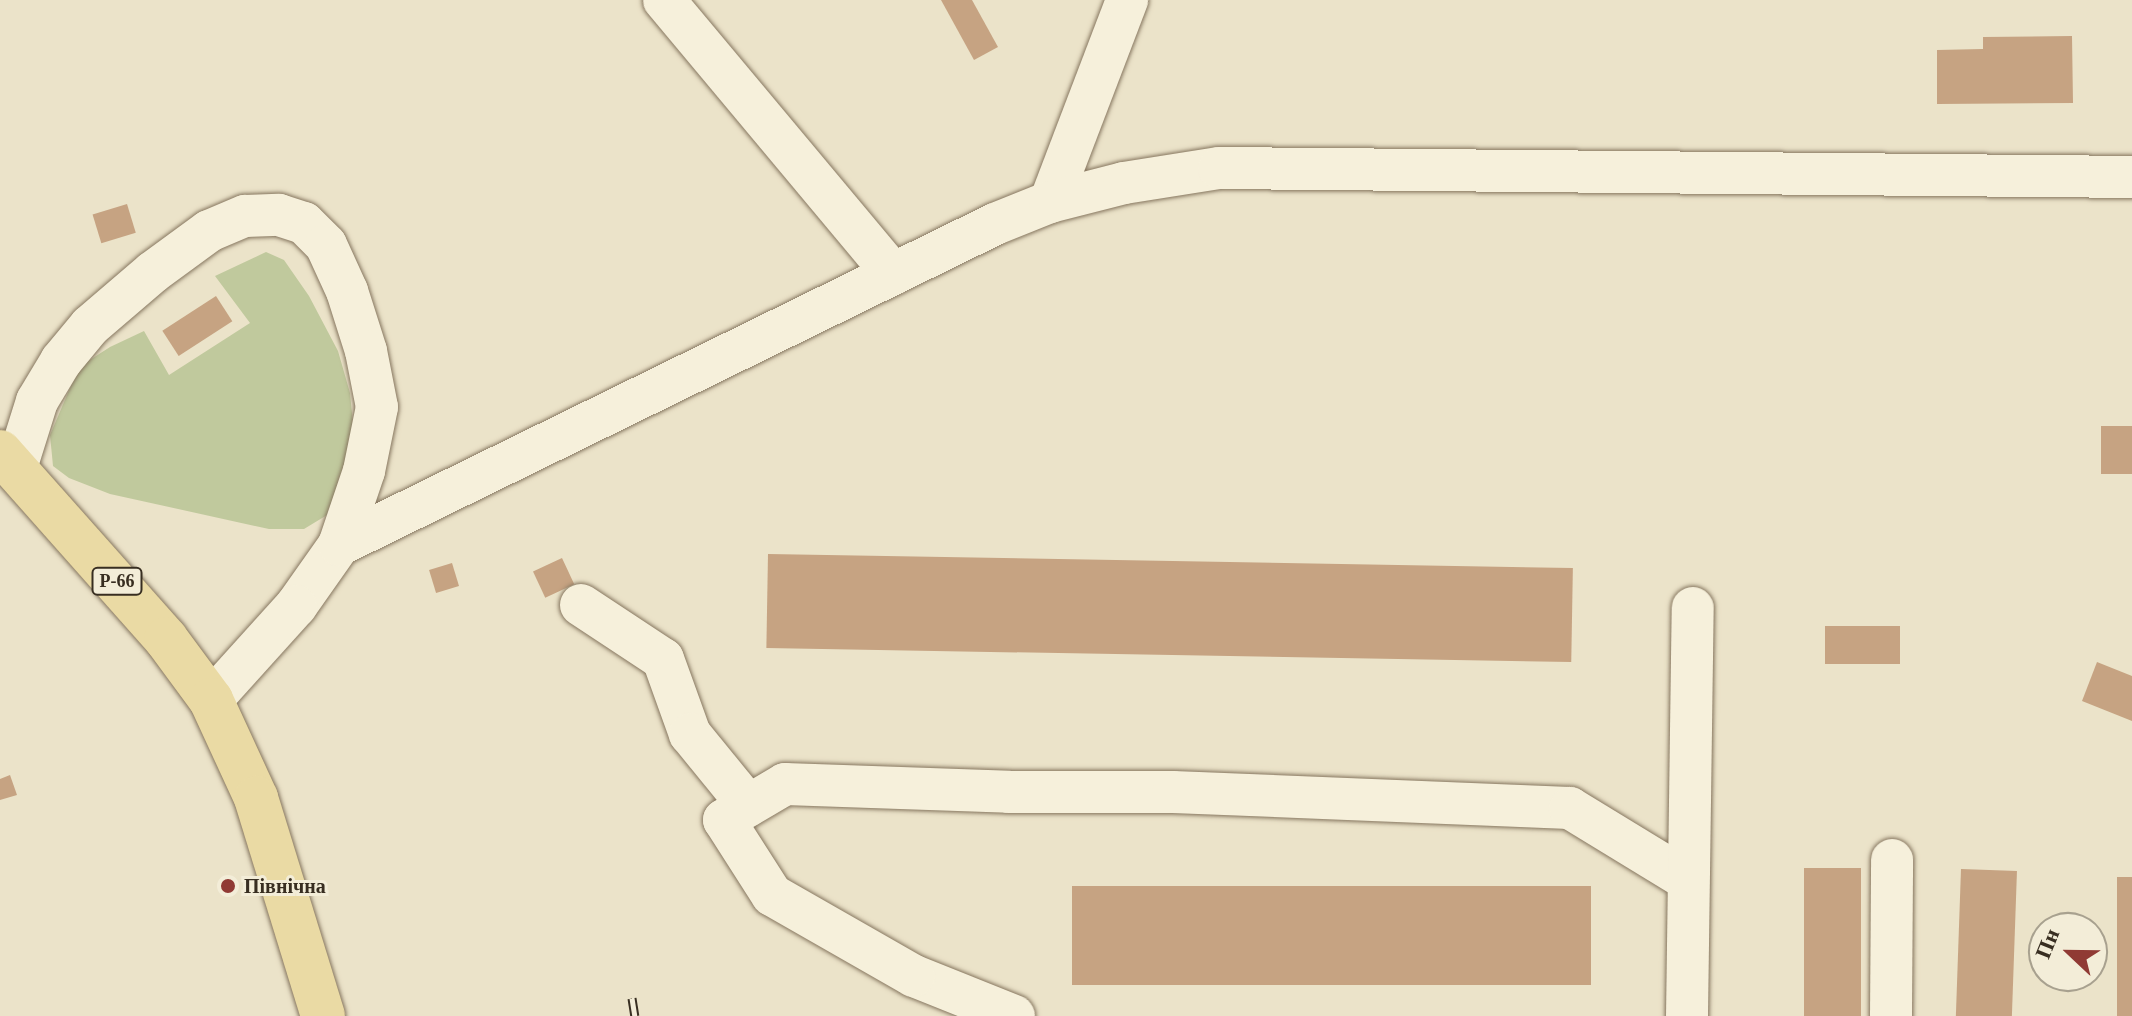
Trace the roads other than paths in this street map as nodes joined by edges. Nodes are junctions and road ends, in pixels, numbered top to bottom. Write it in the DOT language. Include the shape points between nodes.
graph roads {
  1 [pos="664,0"];
  2 [pos="1127,0"];
  3 [pos="2132,177"];
  4 [pos="1050,202"];
  5 [pos="893,274"];
  6 [pos="8,460"];
  7 [pos="339,545"];
  8 [pos="581,605"];
  9 [pos="1693,608"];
  10 [pos="211,700"];
  11 [pos="748,805"];
  12 [pos="1892,860"];
  13 [pos="1688,880"];
  14 [pos="323,1016"];
  15 [pos="1014,1016"];
  16 [pos="1687,1016"];
  17 [pos="1891,1016"];
  1 -- 5 [label="street"];
  2 -- 4 [label="street"];
  3 -- 4 [label="street" via="1219,168 1124,183"];
  4 -- 5 [label="street"];
  5 -- 7 [label="street"];
  6 -- 7 [label="street" via="61,361 90,326 209,231 245,216 279,215 304,223 326,245 347,291 372,379 377,407"];
  6 -- 10 [label="main road, Р-66" via="166,639"];
  7 -- 10 [label="street" via="296,606"];
  8 -- 11 [label="street" via="663,659 690,734"];
  9 -- 13 [label="street"];
  10 -- 14 [label="main road, Р-66" via="256,798"];
  11 -- 13 [label="street" via="785,784 1570,808"];
  11 -- 15 [label="street" via="724,820 772,895 914,976"];
  12 -- 17 [label="street"];
  13 -- 16 [label="street"];
}
